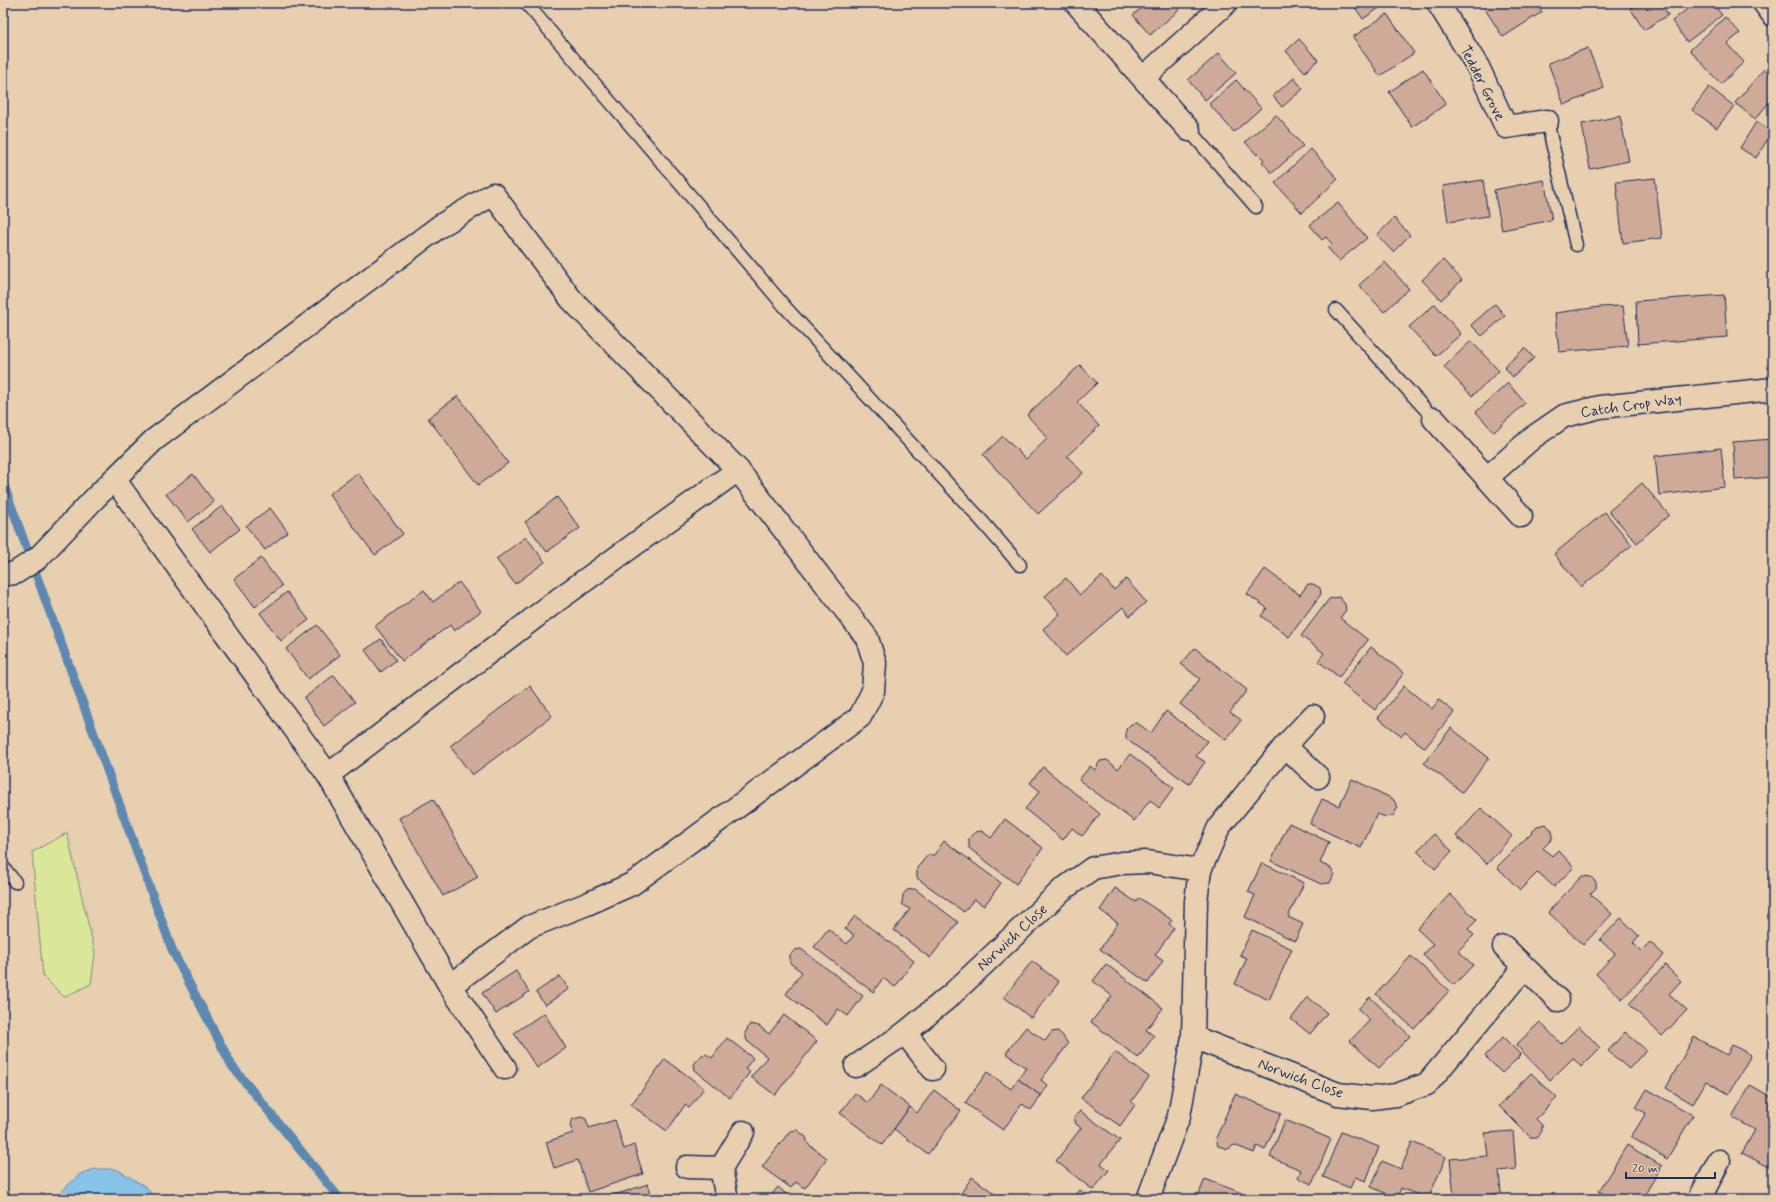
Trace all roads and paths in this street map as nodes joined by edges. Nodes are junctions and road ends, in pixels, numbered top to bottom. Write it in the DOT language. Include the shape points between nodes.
graph roads {
  1 [pos="526,3"];
  2 [pos="1076,3"];
  3 [pos="1226,3"];
  4 [pos="1438,3"];
  5 [pos="1764,3"];
  6 [pos="1773,15"];
  7 [pos="1143,78"];
  8 [pos="1547,121"];
  9 [pos="1189,130"];
  10 [pos="1256,207"];
  11 [pos="1576,245"];
  12 [pos="1336,310"];
  13 [pos="1773,389"];
  14 [pos="1434,419"];
  15 [pos="738,470"];
  16 [pos="1487,478"];
  17 [pos="114,479"];
  18 [pos="1521,516"];
  19 [pos="1020,565"];
  20 [pos="3,575"];
  21 [pos="1313,716"];
  22 [pos="1285,746"];
  23 [pos="328,775"];
  24 [pos="1318,777"];
  25 [pos="3,867"];
  26 [pos="1200,870"];
  27 [pos="15,882"];
  28 [pos="1504,947"];
  29 [pos="1524,968"];
  30 [pos="450,986"];
  31 [pos="1558,1000"];
  32 [pos="906,1033"];
  33 [pos="1193,1037"];
  34 [pos="856,1066"];
  35 [pos="506,1068"];
  36 [pos="933,1070"];
  37 [pos="743,1132"];
  38 [pos="1719,1161"];
  39 [pos="687,1166"];
  40 [pos="720,1168"];
  41 [pos="1703,1198"];
  42 [pos="727,1199"];
  43 [pos="1148,1199"];
  1 -- 19 [label="lane" via="786,308"];
  2 -- 7 [label="street"];
  3 -- 7 [label="street"];
  4 -- 8 [label="street, Tedder Grove" via="1478,67 1506,127"];
  5 -- 6 [label="street"];
  7 -- 9 [label="street"];
  8 -- 11 [label="lane"];
  9 -- 10 [label="lane"];
  12 -- 14 [label="lane"];
  13 -- 16 [label="street, Catch Crop Way" via="1600,407 1564,416 1532,438"];
  14 -- 16 [label="street"];
  15 -- 17 [label="street" via="571,299 493,194 440,226 154,440"];
  15 -- 23 [label="street" via="559,599"];
  15 -- 30 [label="street" via="867,638 875,663 873,691 860,717 632,884 529,927"];
  16 -- 18 [label="street"];
  17 -- 20 [label="street" via="38,558 15,573"];
  17 -- 23 [label="street"];
  21 -- 22 [label="street"];
  22 -- 24 [label="street"];
  22 -- 26 [label="street" via="1219,827"];
  23 -- 30 [label="street"];
  25 -- 27 [label="lane"];
  26 -- 32 [label="street, Norwich Close" via="1148,862 1093,868 1062,890 951,995"];
  26 -- 33 [label="street" via="1196,901"];
  28 -- 29 [label="street"];
  29 -- 31 [label="street"];
  29 -- 33 [label="street, Norwich Close" via="1427,1084 1396,1095 1372,1098 1338,1094"];
  30 -- 35 [label="street"];
  32 -- 34 [label="street, Norwich Close"];
  32 -- 36 [label="street"];
  33 -- 43 [label="street" via="1179,1116"];
  37 -- 40 [label="street"];
  38 -- 41 [label="street"];
  39 -- 40 [label="street"];
  40 -- 42 [label="street"];
}
